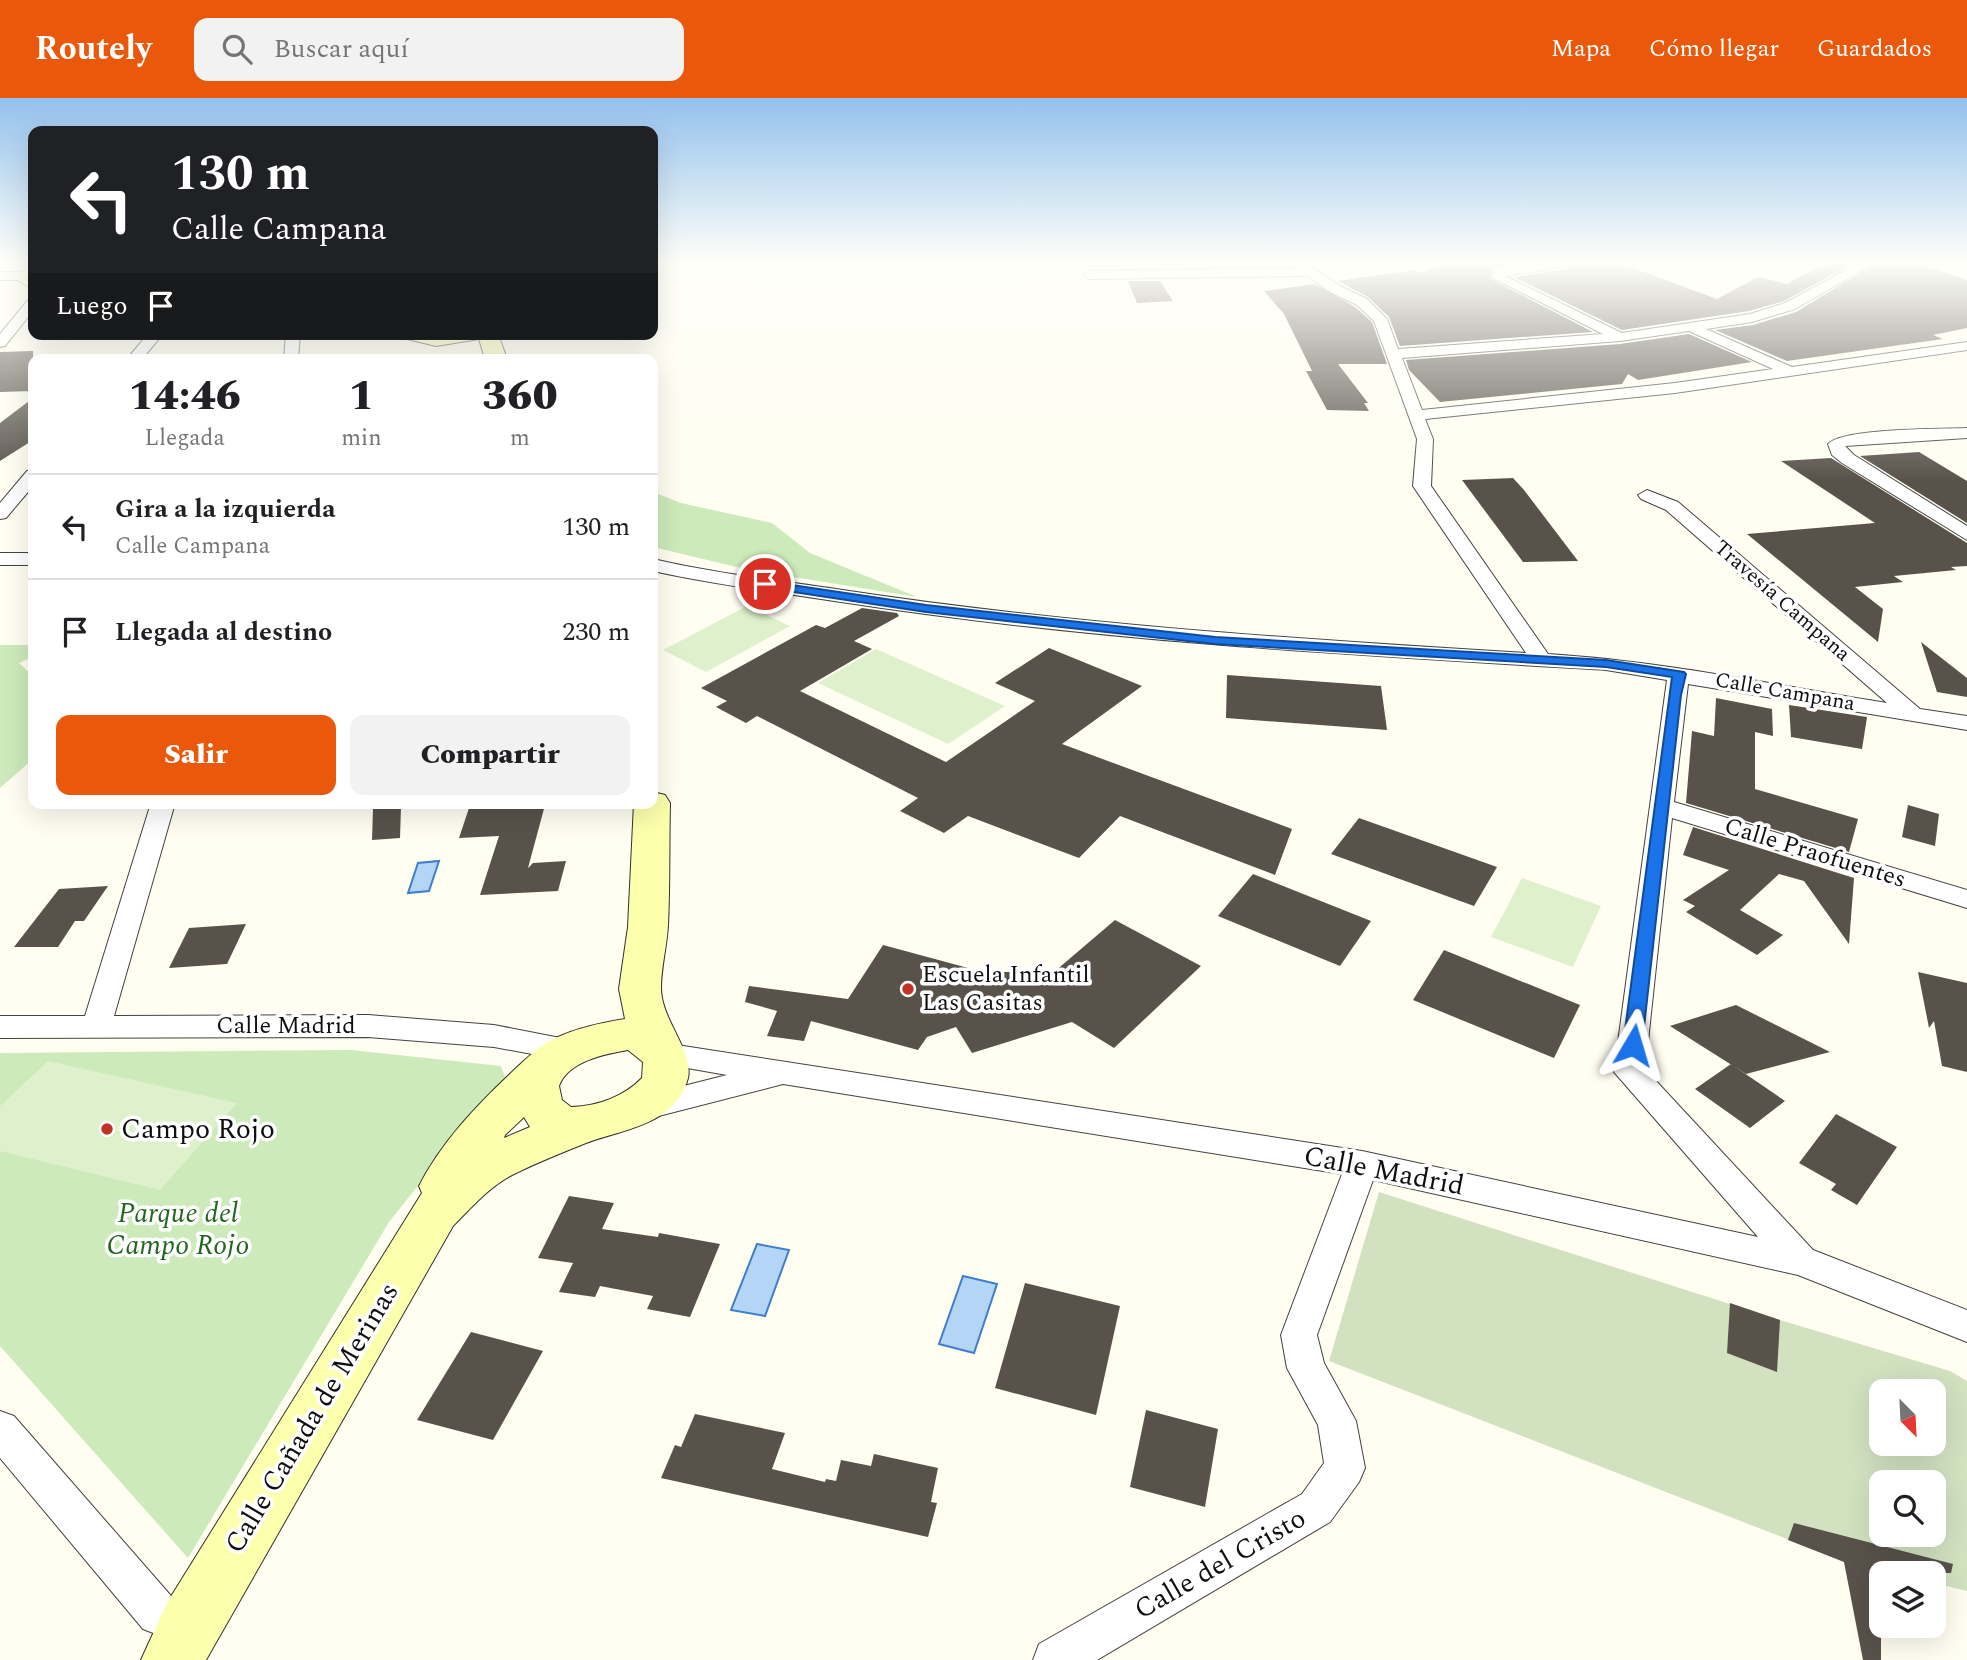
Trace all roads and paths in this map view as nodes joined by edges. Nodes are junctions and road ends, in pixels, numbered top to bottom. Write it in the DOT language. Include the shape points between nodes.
graph roads {
  1 [pos="1386,335"];
  2 [pos="1616,335"];
  3 [pos="1635,335"];
  4 [pos="1709,335"];
  5 [pos="1620,337"];
  6 [pos="151,340"];
  7 [pos="434,340"];
  8 [pos="1967,346"];
  9 [pos="138,354"];
  10 [pos="475,354"];
  11 [pos="1393,354"];
  12 [pos="1791,372"];
  13 [pos="1416,415"];
  14 [pos="1967,433"];
  15 [pos="28,481"];
  16 [pos="1647,495"];
  17 [pos="0,514"];
  18 [pos="1967,534"];
  19 [pos="0,559"];
  20 [pos="28,559"];
  21 [pos="658,566"];
  22 [pos="658,572"];
  23 [pos="684,572"];
  24 [pos="1542,661"];
  25 [pos="1679,674"];
  26 [pos="1912,713"];
  27 [pos="1967,723"];
  28 [pos="1663,807"];
  29 [pos="161,809"];
  30 [pos="652,809"];
  31 [pos="1967,899"];
  32 [pos="640,989"];
  33 [pos="0,1027"];
  34 [pos="96,1027"];
  35 [pos="661,1051"];
  36 [pos="569,1052"];
  37 [pos="788,1072"];
  38 [pos="625,1113"];
  39 [pos="577,1127"];
  40 [pos="1362,1164"];
  41 [pos="435,1212"];
  42 [pos="1801,1261"];
  43 [pos="1966,1325"];
  44 [pos="0,1429"];
  45 [pos="181,1643"];
  46 [pos="1055,1660"];
  1 -- 11 [label="street"];
  2 -- 5 [label="street"];
  3 -- 5 [label="street"];
  4 -- 12 [label="street"];
  5 -- 11 [label="street"];
  6 -- 9 [label="street"];
  7 -- 10 [label="street"];
  8 -- 12 [label="street"];
  11 -- 13 [label="street"];
  12 -- 13 [label="street"];
  13 -- 24 [label="street" via="1425,439 1422,486"];
  14 -- 18 [label="street" via="1849,439 1836,444 1848,459"];
  15 -- 17 [label="street"];
  16 -- 26 [label="street, Travesía Campana" via="1672,506"];
  19 -- 20 [label="street"];
  21 -- 23 [label="street, Calle Campana"];
  22 -- 23 [label="street"];
  23 -- 24 [label="street, Calle Campana" via="926,609 1123,631"];
  24 -- 25 [label="street, Calle Campana"];
  25 -- 26 [label="street, Calle Campana"];
  25 -- 28 [label="street"];
  26 -- 27 [label="street, Calle Campana"];
  28 -- 31 [label="street, Calle Praofuentes"];
  28 -- 42 [label="street" via="1629,1072"];
  29 -- 34 [label="street"];
  30 -- 32 [label="street" via="648,927"];
  32 -- 35 [label="street" via="643,1009"];
  32 -- 36 [label="street, Calle Cañada de Merinas" via="617,1023"];
  33 -- 34 [label="street, Calle Madrid"];
  34 -- 36 [label="street, Calle Madrid" via="368,1026 494,1036"];
  35 -- 36 [label="street" via="629,1034"];
  35 -- 37 [label="street, Calle Madrid"];
  35 -- 38 [label="street, Calle Cañada de Merinas" via="666,1073 659,1090"];
  36 -- 39 [label="street" via="540,1075 537,1087 542,1109 550,1118"];
  36 -- 41 [label="street, Calle Cañada de Merinas" via="489,1122 444,1182"];
  37 -- 38 [label="street, Calle Madrid"];
  37 -- 40 [label="street, Calle Madrid"];
  38 -- 39 [label="street, Calle Cañada de Merinas"];
  39 -- 41 [label="street, Calle Cañada de Merinas" via="494,1162 467,1180"];
  40 -- 42 [label="street, Calle Madrid"];
  40 -- 46 [label="street, Calle del Cristo" via="1298,1335 1306,1368 1337,1421 1345,1468 1315,1508"];
  41 -- 45 [label="street, Calle Cañada de Merinas"];
  42 -- 43 [label="street, Calle Madrid"];
  44 -- 45 [label="street, Calle Cañada de Merinas"];
}
